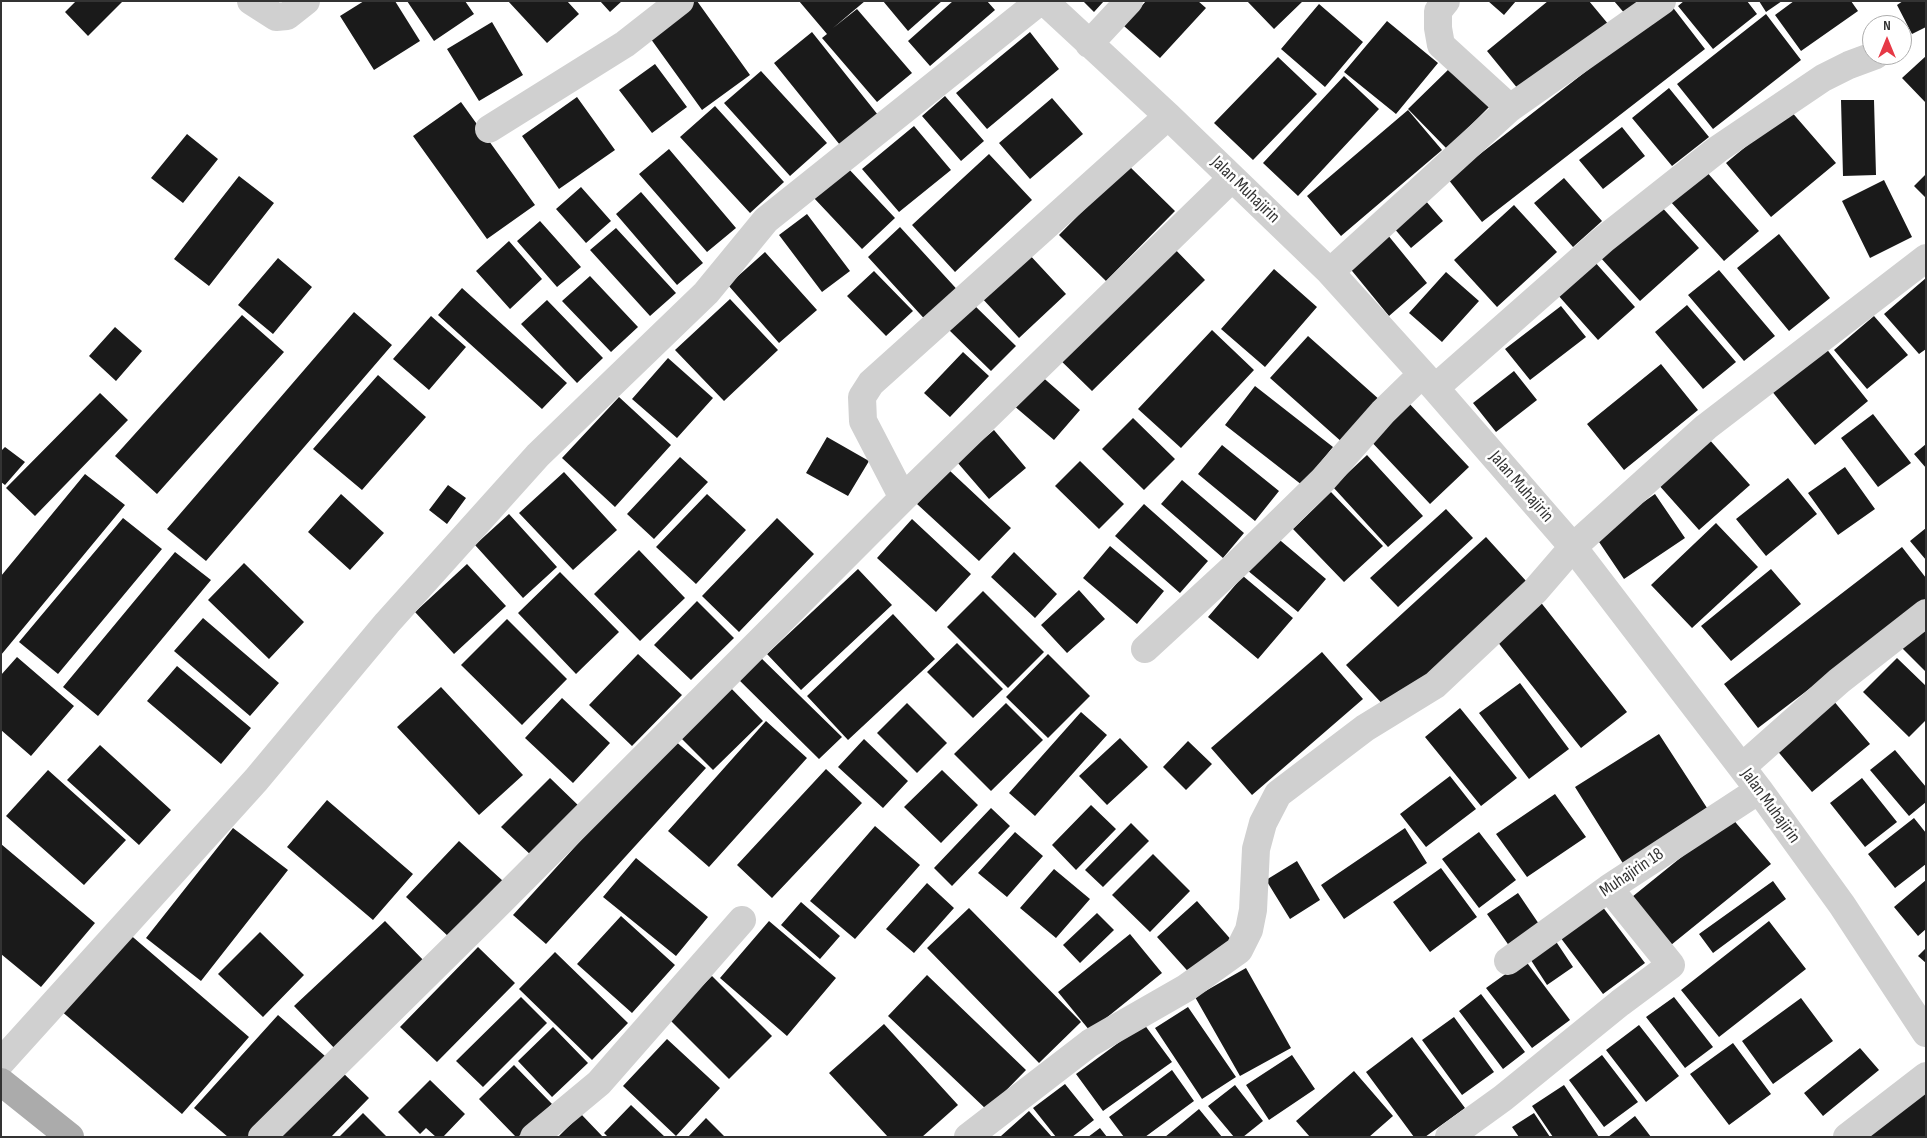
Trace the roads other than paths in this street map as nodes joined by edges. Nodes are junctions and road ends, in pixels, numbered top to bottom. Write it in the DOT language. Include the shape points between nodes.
graph roads {
  1 [pos="251,1"];
  2 [pos="306,1"];
  3 [pos="680,1"];
  4 [pos="1040,1"];
  5 [pos="1044,1"];
  6 [pos="1129,1"];
  7 [pos="1446,1"];
  8 [pos="1662,1"];
  9 [pos="1088,44"];
  10 [pos="1862,60"];
  11 [pos="1510,108"];
  12 [pos="1168,116"];
  13 [pos="489,129"];
  14 [pos="1232,178"];
  15 [pos="1926,258"];
  16 [pos="1330,272"];
  17 [pos="1429,381"];
  18 [pos="903,498"];
  19 [pos="1572,547"];
  20 [pos="1926,613"];
  21 [pos="1145,649"];
  22 [pos="1742,767"];
  23 [pos="1759,790"];
  24 [pos="1610,888"];
  25 [pos="742,920"];
  26 [pos="1508,961"];
  27 [pos="1926,1034"];
  28 [pos="1,1062"];
  29 [pos="1926,1076"];
  30 [pos="1,1082"];
  31 [pos="70,1137"];
  32 [pos="262,1137"];
  33 [pos="534,1137"];
  34 [pos="968,1137"];
  35 [pos="1450,1137"];
  36 [pos="1847,1137"];
  1 -- 2 [label="street" via="276,17 287,16"];
  3 -- 13 [label="street" via="625,44"];
  4 -- 28 [label="street" via="766,220 706,293 538,455 387,623 256,780"];
  5 -- 9 [label="street, Jalan Muhajirin"];
  6 -- 9 [label="street"];
  7 -- 11 [label="street" via="1438,11 1441,45"];
  8 -- 11 [label="street"];
  9 -- 12 [label="street, Jalan Muhajirin"];
  10 -- 17 [label="street" via="1823,78 1718,149"];
  11 -- 16 [label="street"];
  12 -- 14 [label="street, Jalan Muhajirin"];
  12 -- 18 [label="street" via="872,383 862,397 863,421"];
  14 -- 16 [label="street, Jalan Muhajirin"];
  14 -- 18 [label="street"];
  15 -- 19 [label="street" via="1706,427"];
  16 -- 17 [label="street, Jalan Muhajirin"];
  17 -- 19 [label="street, Jalan Muhajirin"];
  17 -- 21 [label="street" via="1383,412 1323,480"];
  18 -- 32 [label="street"];
  19 -- 22 [label="street, Jalan Muhajirin"];
  19 -- 34 [label="street" via="1535,591 1435,685 1365,728 1278,794 1256,849 1253,910 1240,950 1186,988 1090,1043"];
  20 -- 22 [label="street" via="1839,681"];
  22 -- 23 [label="street, Jalan Muhajirin"];
  23 -- 24 [label="street, Muhajirin 18"];
  23 -- 27 [label="street, Jalan Muhajirin" via="1842,905"];
  24 -- 26 [label="street, Muhajirin 18"];
  24 -- 35 [label="street" via="1671,965"];
  25 -- 33 [label="street" via="599,1083"];
  29 -- 36 [label="street"];
  30 -- 31 [label="main road"];
}
